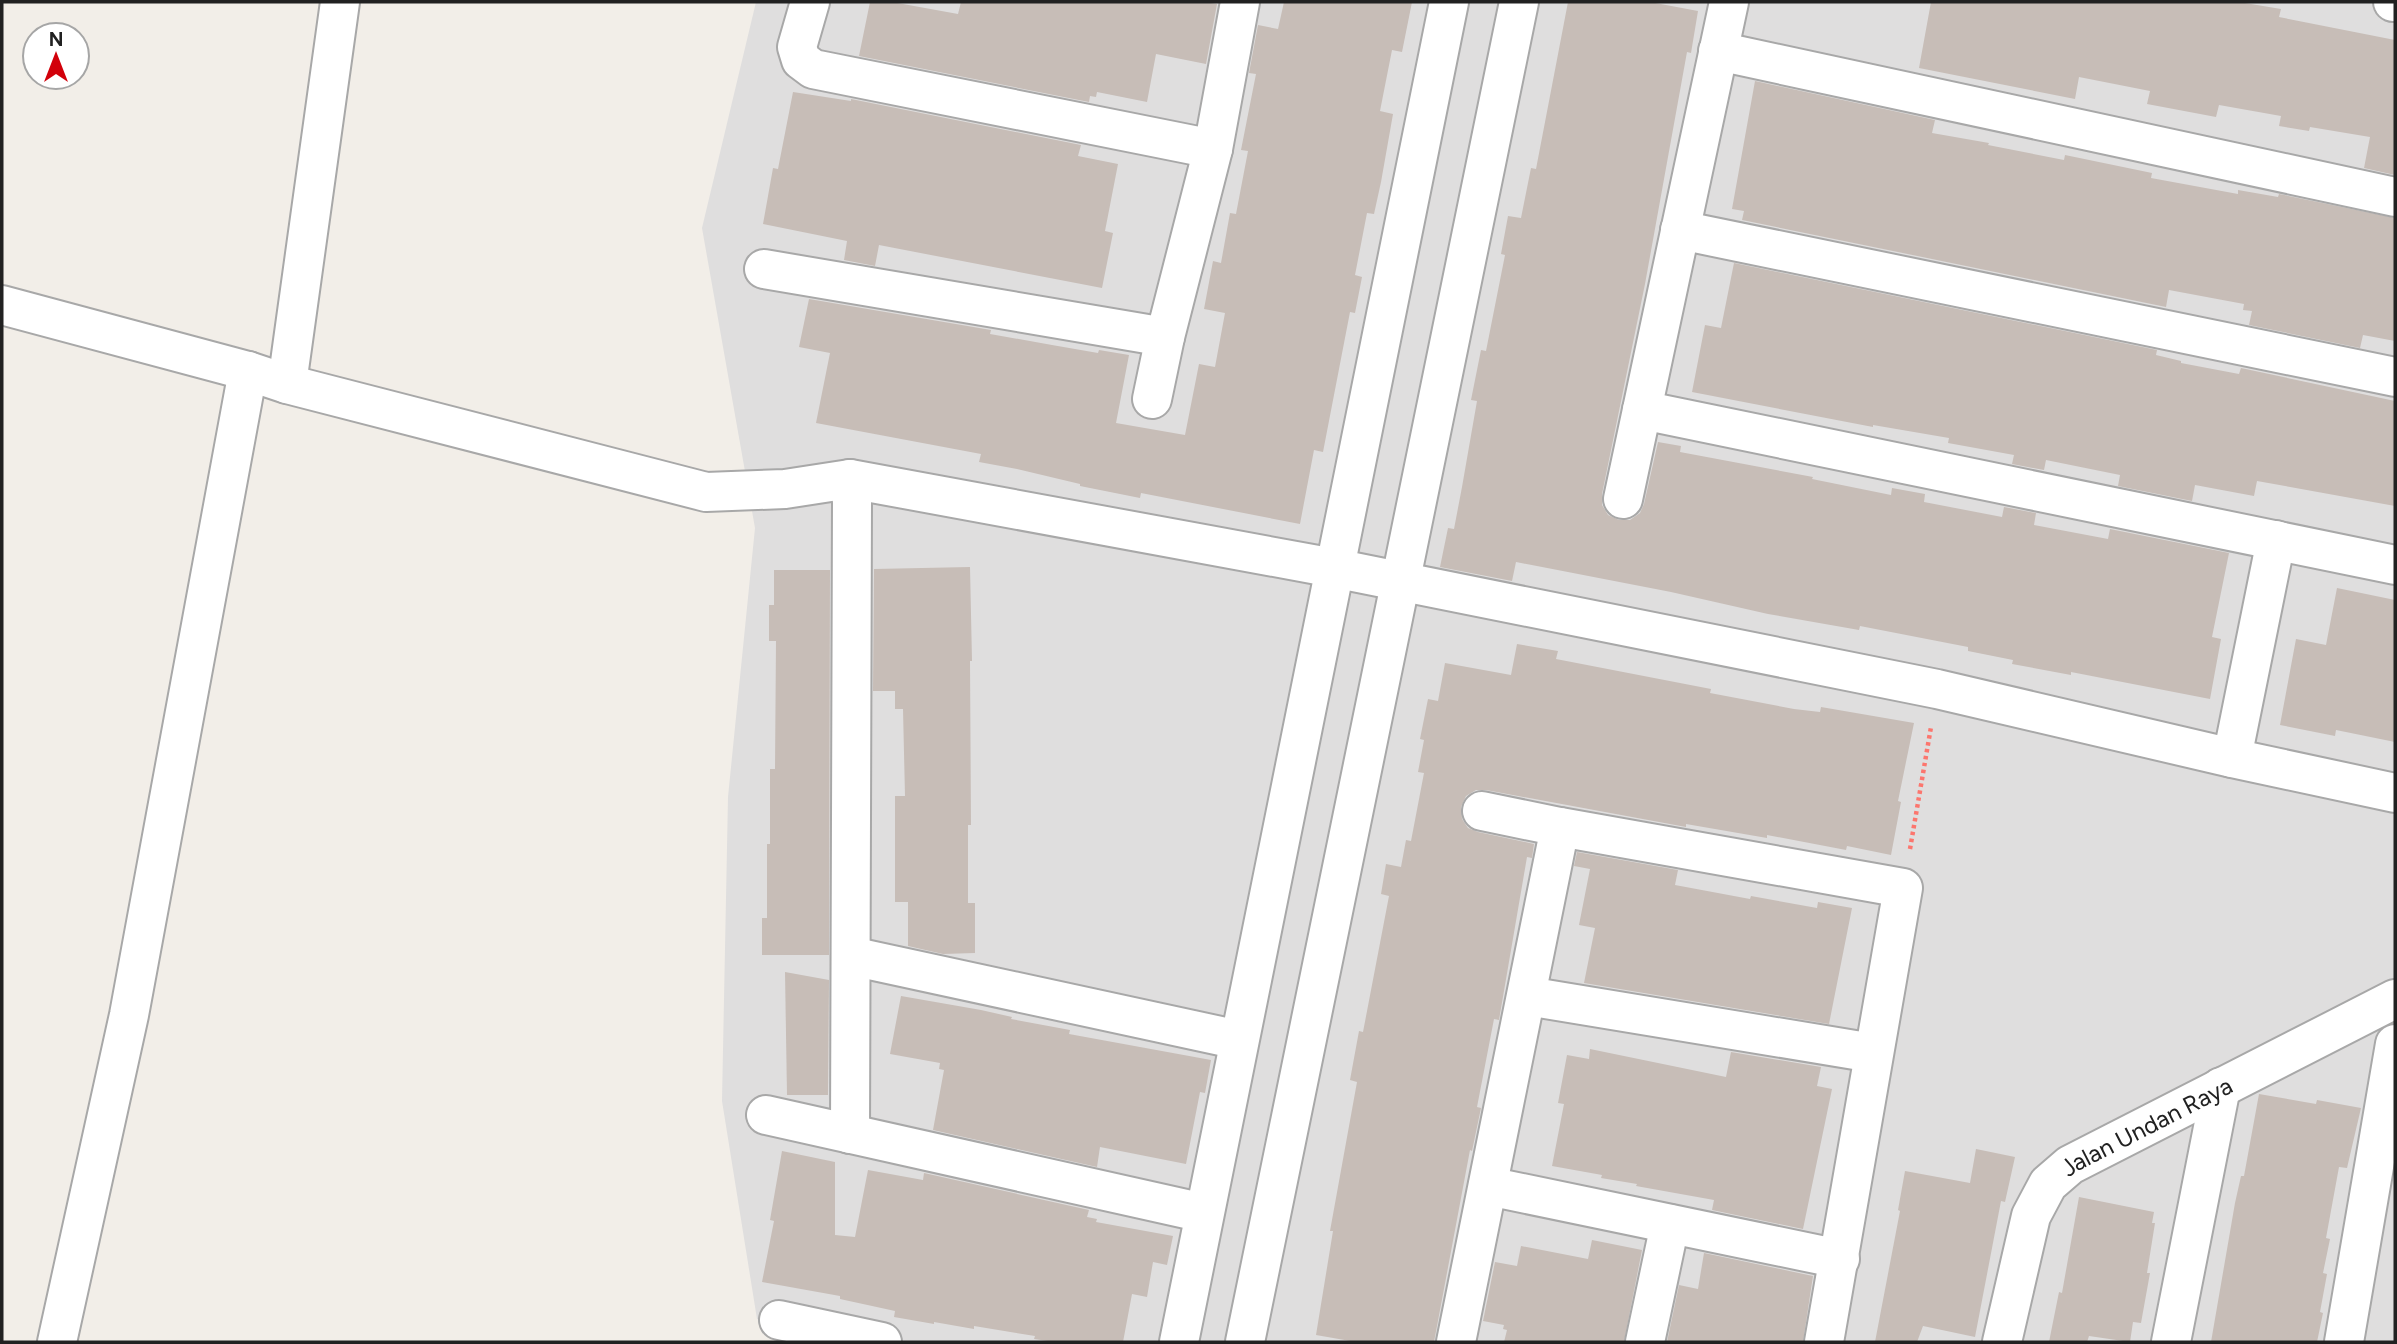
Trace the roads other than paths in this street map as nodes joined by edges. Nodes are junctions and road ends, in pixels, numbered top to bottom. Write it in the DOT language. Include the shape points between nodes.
graph roads {
  1 [pos="340,2"];
  2 [pos="810,2"];
  3 [pos="1240,2"];
  4 [pos="1448,2"];
  5 [pos="1519,2"];
  6 [pos="1729,2"];
  7 [pos="1718,51"];
  8 [pos="1213,149"];
  9 [pos="2395,197"];
  10 [pos="1680,230"];
  11 [pos="764,269"];
  12 [pos="2,305"];
  13 [pos="1165,337"];
  14 [pos="248,371"];
  15 [pos="2395,377"];
  16 [pos="287,384"];
  17 [pos="1152,399"];
  18 [pos="1642,410"];
  19 [pos="850,479"];
  20 [pos="1623,499"];
  21 [pos="2276,540"];
  22 [pos="2395,565"];
  23 [pos="1334,568"];
  24 [pos="1401,583"];
  25 [pos="2232,758"];
  26 [pos="2395,793"];
  27 [pos="1482,811"];
  28 [pos="1560,827"];
  29 [pos="851,956"];
  30 [pos="1527,996"];
  31 [pos="2395,999"];
  32 [pos="1239,1040"];
  33 [pos="2395,1044"];
  34 [pos="1873,1053"];
  35 [pos="2221,1087"];
  36 [pos="766,1115"];
  37 [pos="850,1134"];
  38 [pos="1488,1186"];
  39 [pos="1204,1213"];
  40 [pos="1670,1224"];
  41 [pos="1840,1259"];
  42 [pos="779,1320"];
  43 [pos="57,1342"];
  44 [pos="883,1342"];
  45 [pos="1179,1342"];
  46 [pos="1245,1342"];
  47 [pos="1456,1342"];
  48 [pos="1646,1342"];
  49 [pos="1824,1342"];
  50 [pos="2002,1342"];
  51 [pos="2171,1342"];
  52 [pos="2344,1342"];
  1 -- 16 [label="street"];
  2 -- 8 [label="street" via="797,47 801,60 813,69"];
  3 -- 8 [label="street"];
  4 -- 23 [label="street"];
  5 -- 24 [label="street"];
  6 -- 7 [label="street"];
  7 -- 9 [label="street"];
  7 -- 10 [label="street"];
  8 -- 13 [label="street"];
  10 -- 15 [label="street"];
  10 -- 18 [label="street"];
  11 -- 13 [label="street"];
  12 -- 14 [label="street"];
  13 -- 17 [label="street"];
  14 -- 16 [label="street"];
  14 -- 43 [label="street" via="130,1014"];
  16 -- 19 [label="street" via="706,492 785,489"];
  18 -- 20 [label="street"];
  18 -- 21 [label="street"];
  19 -- 23 [label="street"];
  19 -- 29 [label="street"];
  21 -- 22 [label="street"];
  21 -- 25 [label="street"];
  23 -- 24 [label="street"];
  23 -- 32 [label="street"];
  24 -- 25 [label="street" via="1937,688"];
  24 -- 46 [label="street"];
  25 -- 26 [label="street"];
  27 -- 28 [label="street"];
  28 -- 30 [label="street"];
  28 -- 34 [label="street" via="1903,888"];
  29 -- 32 [label="street"];
  29 -- 37 [label="street"];
  30 -- 34 [label="street"];
  30 -- 38 [label="street"];
  31 -- 35 [label="street, Jalan Undan Raya"];
  32 -- 39 [label="street"];
  33 -- 52 [label="street"];
  34 -- 41 [label="street"];
  35 -- 50 [label="street, Jalan Undan Raya" via="2070,1165 2048,1184 2031,1216"];
  35 -- 51 [label="street"];
  36 -- 37 [label="street"];
  37 -- 39 [label="street"];
  38 -- 40 [label="street"];
  38 -- 47 [label="street"];
  39 -- 45 [label="street"];
  40 -- 41 [label="street"];
  40 -- 48 [label="street"];
  41 -- 49 [label="street"];
  42 -- 44 [label="street"];
}
